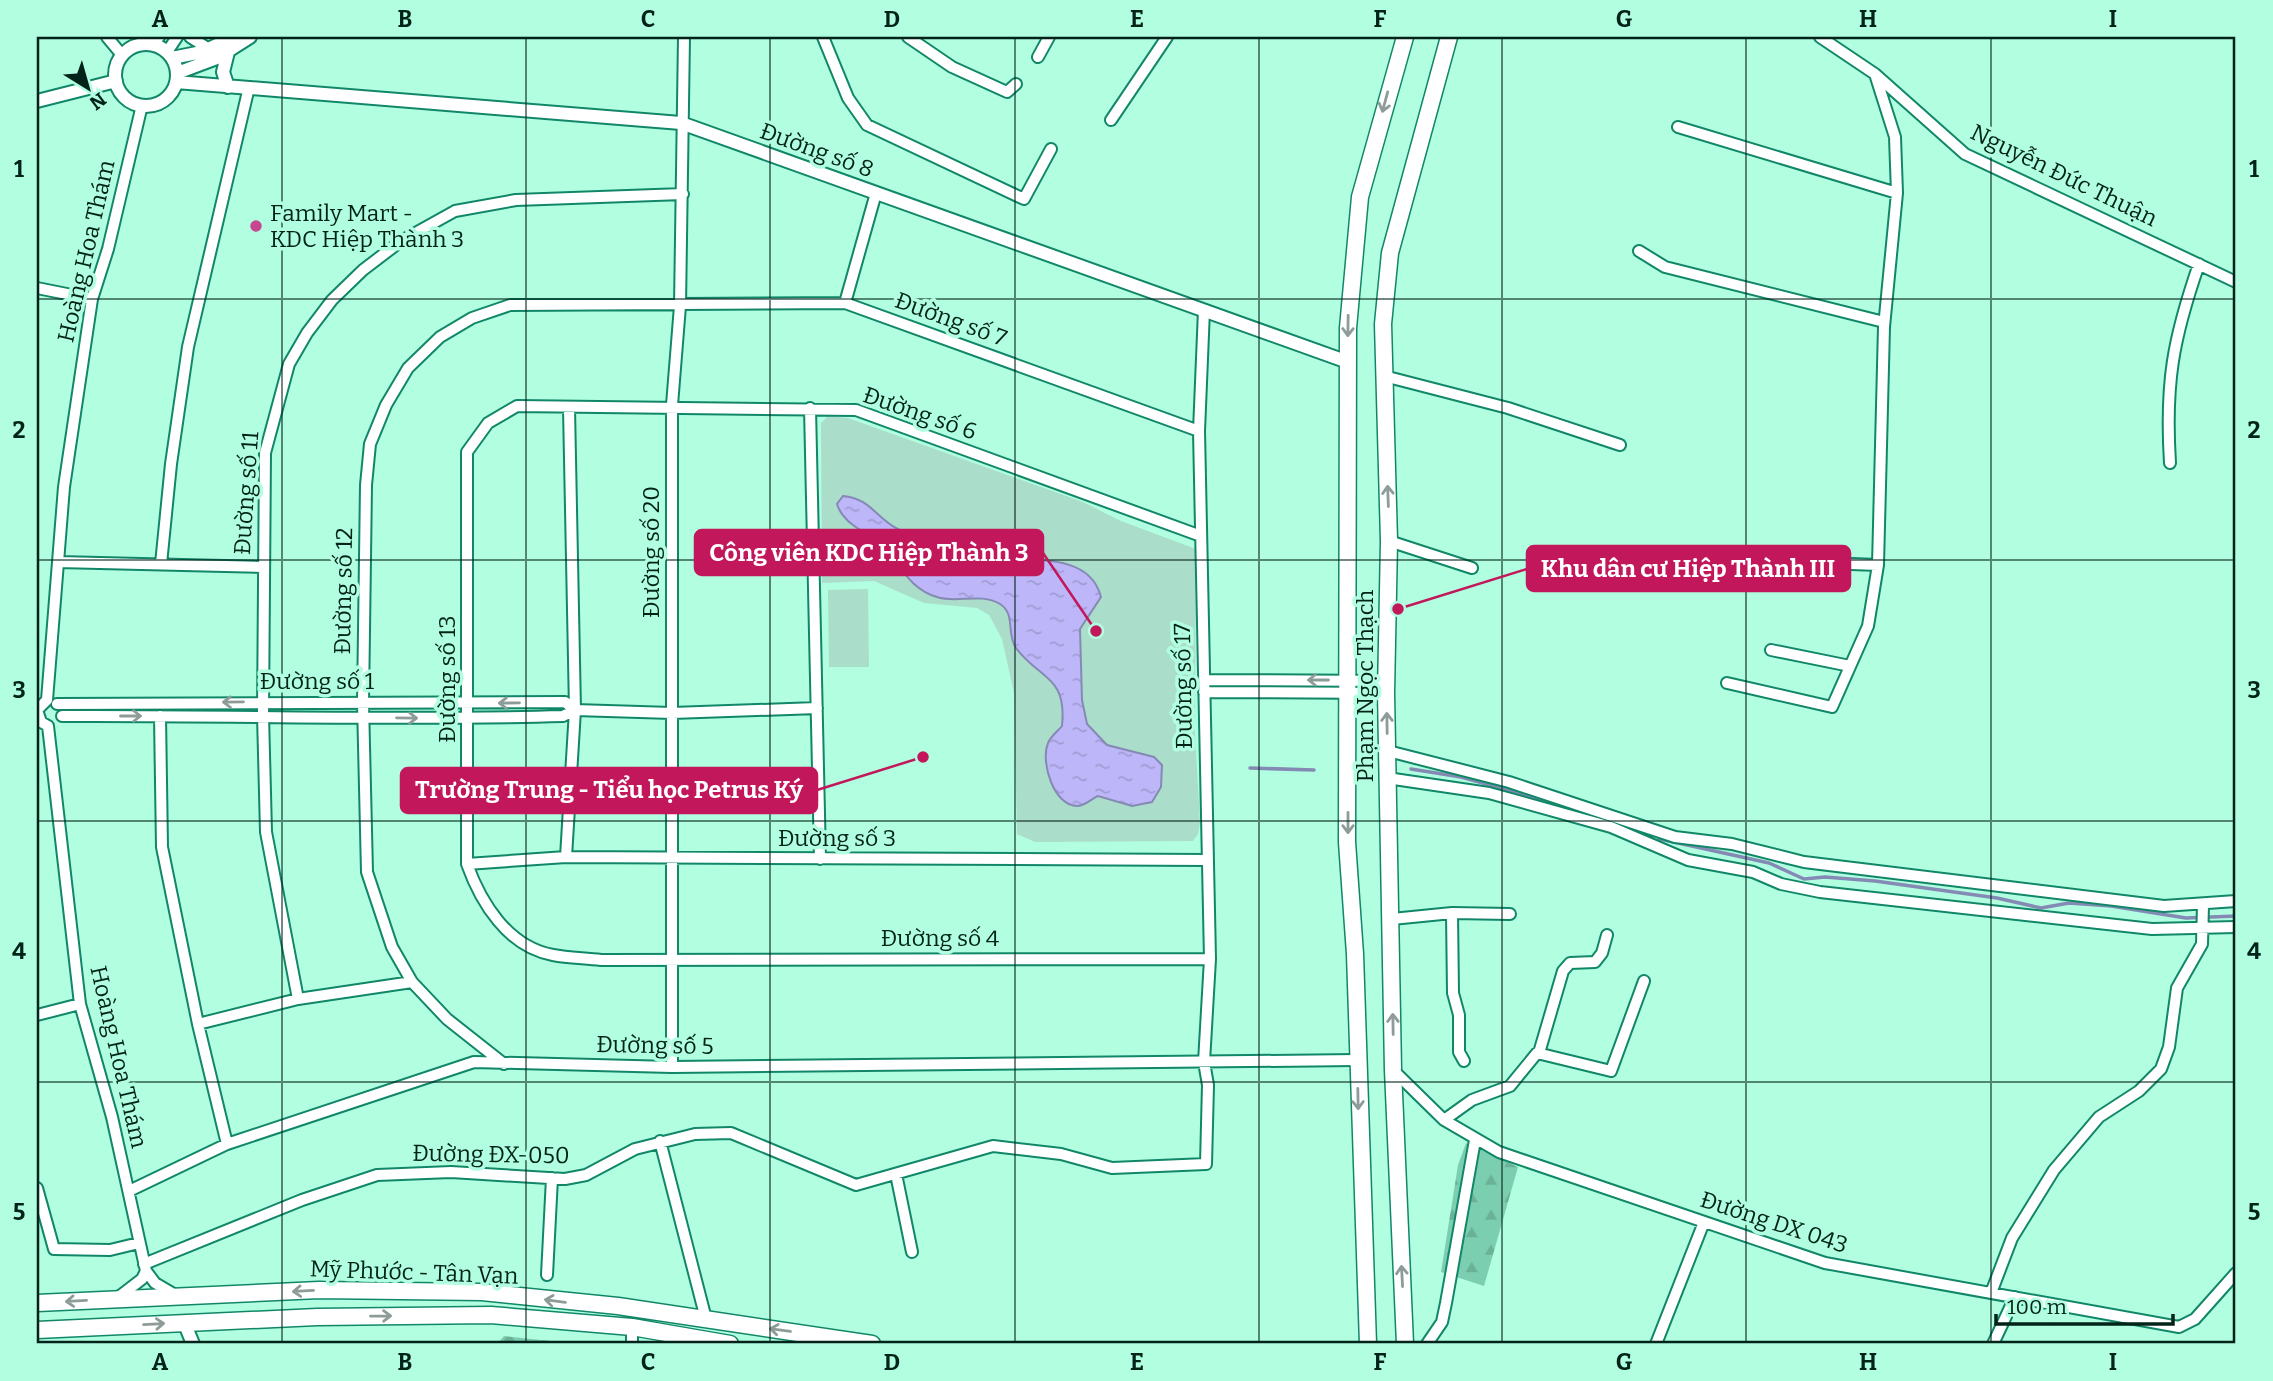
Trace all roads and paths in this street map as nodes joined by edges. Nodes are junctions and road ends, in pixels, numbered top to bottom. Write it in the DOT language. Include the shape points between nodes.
graph roads {
  1 [pos="107,37"];
  2 [pos="177,37"];
  3 [pos="190,37"];
  4 [pos="234,37"];
  5 [pos="250,37"];
  6 [pos="684,37"];
  7 [pos="822,37"];
  8 [pos="908,37"];
  9 [pos="1049,37"];
  10 [pos="1167,37"];
  11 [pos="1405,37"];
  12 [pos="1449,37"];
  13 [pos="1820,37"];
  14 [pos="156,40"];
  15 [pos="209,49"];
  16 [pos="228,52"];
  17 [pos="122,55"];
  18 [pos="170,55"];
  19 [pos="1038,57"];
  20 [pos="1874,74"];
  21 [pos="177,77"];
  22 [pos="116,81"];
  23 [pos="1016,84"];
  24 [pos="228,87"];
  25 [pos="249,88"];
  26 [pos="37,101"];
  27 [pos="142,105"];
  28 [pos="1111,120"];
  29 [pos="681,123"];
  30 [pos="1678,127"];
  31 [pos="1051,149"];
  32 [pos="876,193"];
  33 [pos="1898,193"];
  34 [pos="683,194"];
  35 [pos="1639,251"];
  36 [pos="2199,264"];
  37 [pos="2236,282"];
  38 [pos="37,288"];
  39 [pos="92,299"];
  40 [pos="845,303"];
  41 [pos="680,306"];
  42 [pos="1204,310"];
  43 [pos="1884,321"];
  44 [pos="1348,362"];
  45 [pos="1384,376"];
  46 [pos="672,405"];
  47 [pos="569,408"];
  48 [pos="810,408"];
  49 [pos="1199,430"];
  50 [pos="1620,445"];
  51 [pos="2170,463"];
  52 [pos="1201,536"];
  53 [pos="1389,541"];
  54 [pos="58,562"];
  55 [pos="1798,562"];
  56 [pos="161,564"];
  57 [pos="1878,565"];
  58 [pos="262,567"];
  59 [pos="1472,568"];
  60 [pos="1771,650"];
  61 [pos="1850,666"];
  62 [pos="1204,680"];
  63 [pos="1727,683"];
  64 [pos="1348,686"];
  65 [pos="1386,687"];
  66 [pos="1204,692"];
  67 [pos="263,702"];
  68 [pos="45,703"];
  69 [pos="363,703"];
  70 [pos="468,704"];
  71 [pos="817,708"];
  72 [pos="575,710"];
  73 [pos="672,713"];
  74 [pos="263,715"];
  75 [pos="62,716"];
  76 [pos="160,716"];
  77 [pos="363,717"];
  78 [pos="468,719"];
  79 [pos="42,721"];
  80 [pos="1388,751"];
  81 [pos="1387,778"];
  82 [pos="566,857"];
  83 [pos="671,859"];
  84 [pos="820,859"];
  85 [pos="1207,860"];
  86 [pos="467,864"];
  87 [pos="2236,901"];
  88 [pos="2203,905"];
  89 [pos="1452,912"];
  90 [pos="1510,915"];
  91 [pos="1392,919"];
  92 [pos="2236,927"];
  93 [pos="2204,929"];
  94 [pos="1607,935"];
  95 [pos="671,959"];
  96 [pos="1210,959"];
  97 [pos="1644,981"];
  98 [pos="412,982"];
  99 [pos="298,999"];
  100 [pos="80,1004"];
  101 [pos="37,1014"];
  102 [pos="198,1024"];
  103 [pos="1539,1053"];
  104 [pos="1357,1060"];
  105 [pos="1464,1061"];
  106 [pos="1204,1062"];
  107 [pos="504,1064"];
  108 [pos="672,1067"];
  109 [pos="1393,1070"];
  110 [pos="1444,1120"];
  111 [pos="1475,1140"];
  112 [pos="660,1141"];
  113 [pos="228,1144"];
  114 [pos="1206,1164"];
  115 [pos="896,1174"];
  116 [pos="552,1178"];
  117 [pos="37,1188"];
  118 [pos="128,1191"];
  119 [pos="1704,1222"];
  120 [pos="139,1243"];
  121 [pos="912,1252"];
  122 [pos="145,1268"];
  123 [pos="2236,1273"];
  124 [pos="547,1275"];
  125 [pos="1991,1293"];
  126 [pos="178,1296"];
  127 [pos="2015,1297"];
  128 [pos="116,1299"];
  129 [pos="37,1303"];
  130 [pos="706,1319"];
  131 [pos="184,1322"];
  132 [pos="632,1327"];
  133 [pos="37,1329"];
  134 [pos="1661,1343"];
  135 [pos="193,1344"];
  136 [pos="632,1344"];
  137 [pos="727,1344"];
  138 [pos="872,1344"];
  139 [pos="1368,1344"];
  140 [pos="1405,1344"];
  141 [pos="1427,1344"];
  142 [pos="1993,1344"];
  1 -- 17 [label="street"];
  2 -- 18 [label="street"];
  3 -- 15 [label="street"];
  4 -- 15 [label="street"];
  5 -- 16 [label="street"];
  6 -- 29 [label="street, Đường số 20"];
  7 -- 31 [label="street" via="848,98 867,125 1024,199"];
  8 -- 23 [label="street" via="952,67 1007,92"];
  9 -- 19 [label="street"];
  10 -- 28 [label="street"];
  11 -- 44 [label="main road, Phạm Ngọc Thạch, one-way" via="1360,197 1350,279"];
  12 -- 45 [label="main road, Phạm Ngọc Thạch" via="1390,253 1383,324"];
  13 -- 20 [label="street, Nguyễn Đức Thuận"];
  14 -- 17 [label="street"];
  14 -- 18 [label="street"];
  15 -- 18 [label="street"];
  16 -- 21 [label="street"];
  16 -- 24 [label="street" via="223,72"];
  17 -- 22 [label="street"];
  18 -- 21 [label="street"];
  20 -- 33 [label="street" via="1895,138"];
  20 -- 36 [label="street, Nguyễn Đức Thuận" via="1965,154"];
  21 -- 24 [label="street, Đường số 8"];
  21 -- 27 [label="street" via="167,97"];
  22 -- 26 [label="street"];
  22 -- 27 [label="street" via="125,98"];
  24 -- 25 [label="street, Đường số 8"];
  25 -- 29 [label="street, Đường số 8"];
  25 -- 56 [label="street" via="188,347"];
  27 -- 39 [label="street, Hoàng Hoa Thám"];
  29 -- 32 [label="street, Đường số 8"];
  29 -- 34 [label="street, Đường số 20"];
  30 -- 33 [label="street"];
  32 -- 40 [label="street"];
  32 -- 42 [label="street, Đường số 8"];
  33 -- 43 [label="street"];
  34 -- 41 [label="street, Đường số 20"];
  34 -- 58 [label="street, Đường số 11" via="516,200 455,211 401,241 363,270 332,300 289,365 265,453"];
  35 -- 43 [label="street" via="1665,267"];
  36 -- 37 [label="street, Nguyễn Đức Thuận"];
  36 -- 51 [label="street" via="2173,349"];
  38 -- 39 [label="street"];
  39 -- 54 [label="street, Hoàng Hoa Thám" via="64,487"];
  40 -- 41 [label="street, Đường số 7"];
  40 -- 49 [label="street, Đường số 7"];
  41 -- 46 [label="street, Đường số 20"];
  41 -- 69 [label="street, Đường số 12" via="510,306 472,318 440,337 408,369 370,444"];
  42 -- 44 [label="street, Đường số 8"];
  42 -- 49 [label="street, Đường số 17"];
  43 -- 57 [label="street"];
  44 -- 64 [label="main road, Phạm Ngọc Thạch"];
  45 -- 50 [label="street" via="1508,408"];
  53 -- 45 [label="main road, Phạm Ngọc Thạch, one-way"];
  46 -- 47 [label="street, Đường số 6"];
  46 -- 48 [label="street, Đường số 6"];
  46 -- 73 [label="street, Đường số 20"];
  47 -- 70 [label="street, Đường số 13" via="517,406 488,423 467,452"];
  47 -- 72 [label="street"];
  48 -- 52 [label="street, Đường số 6" via="856,410"];
  48 -- 71 [label="street"];
  49 -- 52 [label="street, Đường số 17"];
  52 -- 62 [label="street, Đường số 17"];
  53 -- 59 [label="street"];
  53 -- 65 [label="main road, Phạm Ngọc Thạch"];
  54 -- 56 [label="street"];
  54 -- 68 [label="street, Hoàng Hoa Thám"];
  55 -- 57 [label="street"];
  56 -- 58 [label="street"];
  57 -- 61 [label="street" via="1868,626"];
  58 -- 67 [label="street, Đường số 11"];
  60 -- 61 [label="street"];
  61 -- 63 [label="street" via="1832,706"];
  64 -- 62 [label="street, one-way"];
  62 -- 66 [label="street, Đường số 17"];
  64 -- 65 [label="street"];
  64 -- 66 [label="street"];
  64 -- 104 [label="main road, Phạm Ngọc Thạch, one-way" via="1348,842"];
  80 -- 65 [label="main road, Phạm Ngọc Thạch, one-way"];
  66 -- 85 [label="street, Đường số 17"];
  67 -- 68 [label="street, Đường số 1, one-way"];
  67 -- 69 [label="street, Đường số 1"];
  67 -- 74 [label="street, Đường số 11"];
  68 -- 75 [label="street"];
  68 -- 79 [label="street, Hoàng Hoa Thám" via="37,710"];
  69 -- 70 [label="street, Đường số 1"];
  69 -- 77 [label="street, Đường số 12"];
  72 -- 70 [label="street, Đường số 1, one-way" via="565,702"];
  70 -- 78 [label="street, Đường số 13"];
  71 -- 73 [label="street, Đường số 1"];
  71 -- 84 [label="street"];
  72 -- 73 [label="street, Đường số 1"];
  72 -- 78 [label="street, Đường số 1" via="563,716"];
  72 -- 82 [label="street"];
  73 -- 83 [label="street, Đường số 20"];
  74 -- 76 [label="street, Đường số 1"];
  74 -- 77 [label="street, Đường số 1"];
  74 -- 99 [label="street, Đường số 11" via="266,832"];
  75 -- 76 [label="street, Đường số 1, one-way"];
  75 -- 79 [label="street" via="60,722"];
  76 -- 102 [label="street" via="162,847"];
  77 -- 78 [label="street, Đường số 1, one-way"];
  77 -- 98 [label="street, Đường số 12" via="367,872 392,947"];
  78 -- 86 [label="street, Đường số 13"];
  79 -- 100 [label="street, Hoàng Hoa Thám"];
  80 -- 81 [label="main road, Phạm Ngọc Thạch"];
  80 -- 88 [label="street" via="1509,782 1675,837 1732,844 1804,862 2164,906"];
  81 -- 91 [label="main road, Phạm Ngọc Thạch"];
  81 -- 93 [label="street" via="1489,793 1611,827 1688,860 1820,892 2152,929"];
  82 -- 83 [label="street, Đường số 3"];
  82 -- 86 [label="street, Đường số 3"];
  83 -- 84 [label="street, Đường số 3"];
  83 -- 95 [label="street, Đường số 20"];
  84 -- 85 [label="street, Đường số 3"];
  85 -- 96 [label="street, Đường số 17"];
  86 -- 95 [label="street, Đường số 13" via="477,891 502,926 550,955"];
  87 -- 88 [label="street"];
  88 -- 93 [label="street"];
  89 -- 90 [label="street"];
  89 -- 91 [label="street"];
  89 -- 105 [label="street" via="1453,993"];
  109 -- 91 [label="main road, Phạm Ngọc Thạch, one-way"];
  92 -- 93 [label="street"];
  93 -- 125 [label="street" via="2199,953 2177,988 2169,1047 2161,1069 2139,1091 2099,1117 2054,1170 2012,1238"];
  94 -- 103 [label="street" via="1595,962 1570,963 1563,971"];
  95 -- 96 [label="street, Đường số 4"];
  95 -- 108 [label="street, Đường số 20"];
  96 -- 106 [label="street, Đường số 17"];
  97 -- 103 [label="street" via="1611,1071"];
  98 -- 99 [label="street"];
  98 -- 107 [label="street, Đường số 12" via="447,1019"];
  99 -- 102 [label="street"];
  100 -- 101 [label="street"];
  100 -- 118 [label="street, Hoàng Hoa Thám"];
  102 -- 113 [label="street"];
  103 -- 110 [label="street" via="1510,1086 1472,1100"];
  104 -- 106 [label="street, Đường số 5"];
  104 -- 139 [label="main road, Phạm Ngọc Thạch, one-way"];
  106 -- 108 [label="street, Đường số 5"];
  106 -- 114 [label="street, Đường số 17" via="1208,1085"];
  107 -- 108 [label="street, Đường số 5"];
  107 -- 113 [label="street, Đường số 5" via="474,1062"];
  109 -- 110 [label="street, Đường DX 043"];
  140 -- 109 [label="main road, Phạm Ngọc Thạch, one-way"];
  110 -- 111 [label="street, Đường DX 043"];
  111 -- 119 [label="street, Đường DX 043"];
  111 -- 141 [label="street" via="1442,1322"];
  112 -- 115 [label="street, Đường ĐX-050" via="731,1133 856,1185"];
  112 -- 116 [label="street, Đường ĐX-050" via="586,1175"];
  112 -- 130 [label="street"];
  113 -- 118 [label="street, Đường số 5"];
  114 -- 115 [label="street, Đường ĐX-050" via="1112,1168 1061,1154 993,1146"];
  115 -- 121 [label="street"];
  116 -- 122 [label="street, Đường ĐX-050" via="451,1172 377,1175 302,1200"];
  116 -- 124 [label="street"];
  117 -- 120 [label="street" via="54,1249 110,1250"];
  118 -- 120 [label="street, Hoàng Hoa Thám"];
  119 -- 125 [label="street, Đường DX 043" via="1825,1264"];
  119 -- 134 [label="street"];
  120 -- 122 [label="street, Hoàng Hoa Thám"];
  122 -- 126 [label="street" via="155,1283"];
  122 -- 128 [label="street" via="142,1279"];
  123 -- 127 [label="street, Đường DX 043" via="2195,1320 2179,1327"];
  125 -- 127 [label="street, Đường DX 043"];
  126 -- 128 [label="main road, Mỹ Phước - Tân Vạn"];
  130 -- 126 [label="main road, Mỹ Phước - Tân Vạn, one-way" via="482,1292 319,1290"];
  127 -- 142 [label="street"];
  128 -- 129 [label="main road, Mỹ Phước - Tân Vạn, one-way"];
  138 -- 130 [label="main road, Mỹ Phước - Tân Vạn, one-way"];
  131 -- 132 [label="main road, Mỹ Phước - Tân Vạn, one-way" via="453,1315"];
  133 -- 131 [label="main road, Mỹ Phước - Tân Vạn, one-way"];
  131 -- 135 [label="street"];
  132 -- 136 [label="street"];
  132 -- 137 [label="main road, Mỹ Phước - Tân Vạn"];
}
